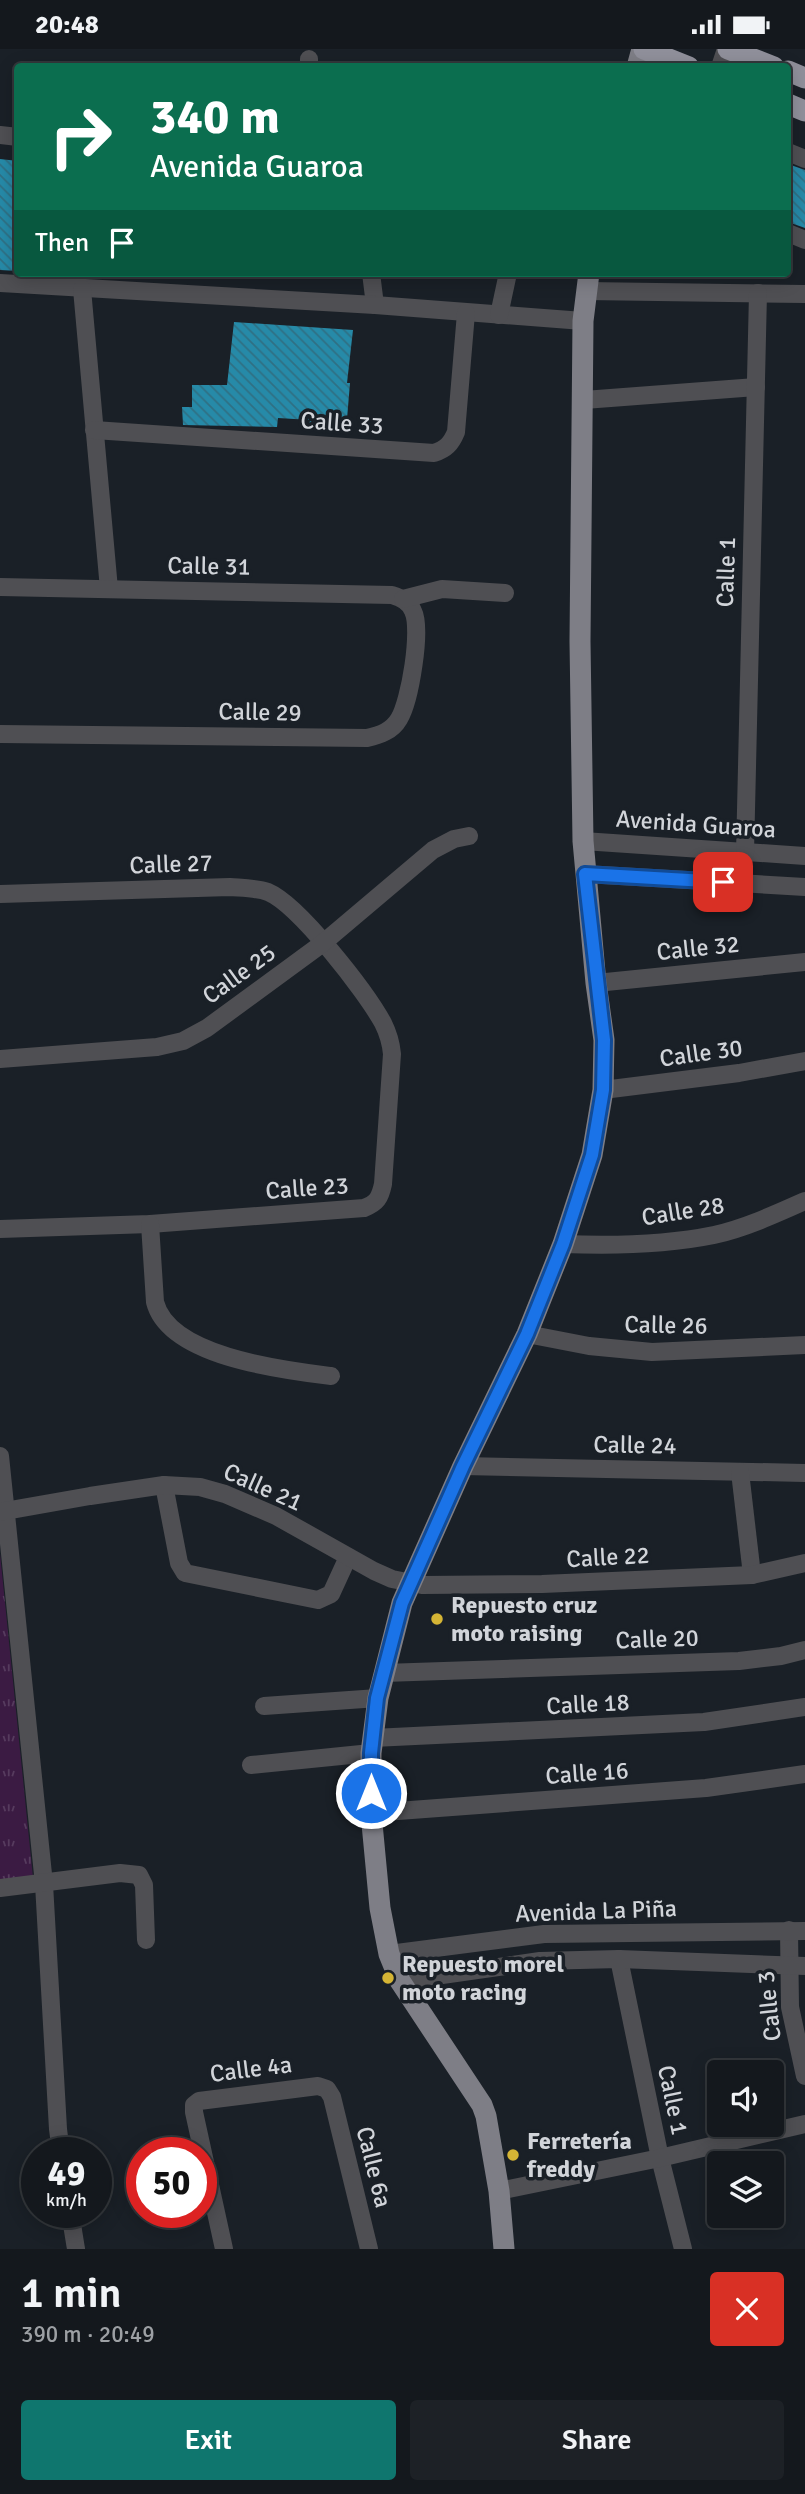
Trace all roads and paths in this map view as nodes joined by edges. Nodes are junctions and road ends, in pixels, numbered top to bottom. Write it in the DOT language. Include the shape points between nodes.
graph roads {
  1 [pos="643,49"];
  2 [pos="727,49"];
  3 [pos="679,63"];
  4 [pos="764,63"];
  5 [pos="372,277"];
  6 [pos="507,277"];
  7 [pos="587,282"];
  8 [pos="0,283"];
  9 [pos="82,289"];
  10 [pos="758,293"];
  11 [pos="805,293"];
  12 [pos="375,305"];
  13 [pos="466,313"];
  14 [pos="499,314"];
  15 [pos="583,321"];
  16 [pos="756,387"];
  17 [pos="584,400"];
  18 [pos="94,430"];
  19 [pos="0,587"];
  20 [pos="109,589"];
  21 [pos="505,593"];
  22 [pos="408,603"];
  23 [pos="0,734"];
  24 [pos="469,836"];
  25 [pos="583,841"];
  26 [pos="745,853"];
  27 [pos="805,856"];
  28 [pos="585,874"];
  29 [pos="805,887"];
  30 [pos="0,894"];
  31 [pos="323,943"];
  32 [pos="805,962"];
  33 [pos="596,983"];
  34 [pos="0,1059"];
  35 [pos="805,1061"];
  36 [pos="603,1090"];
  37 [pos="805,1201"];
  38 [pos="150,1224"];
  39 [pos="0,1229"];
  40 [pos="563,1244"];
  41 [pos="527,1334"];
  42 [pos="805,1345"];
  43 [pos="331,1376"];
  44 [pos="0,1456"];
  45 [pos="463,1466"];
  46 [pos="740,1472"];
  47 [pos="805,1473"];
  48 [pos="164,1485"];
  49 [pos="2,1512"];
  50 [pos="348,1557"];
  51 [pos="805,1563"];
  52 [pos="751,1575"];
  53 [pos="411,1584"];
  54 [pos="805,1650"];
  55 [pos="384,1673"];
  56 [pos="377,1698"];
  57 [pos="264,1706"];
  58 [pos="805,1707"];
  59 [pos="372,1745"];
  60 [pos="251,1765"];
  61 [pos="805,1774"];
  62 [pos="371,1813"];
  63 [pos="44,1884"];
  64 [pos="0,1888"];
  65 [pos="797,1931"];
  66 [pos="146,1940"];
  67 [pos="389,1954"];
  68 [pos="619,1959"];
  69 [pos="797,1966"];
  70 [pos="400,1981"];
  71 [pos="805,2076"];
  72 [pos="332,2097"];
  73 [pos="805,2124"];
  74 [pos="59,2137"];
  75 [pos="660,2158"];
  76 [pos="499,2191"];
  77 [pos="73,2228"];
  78 [pos="76,2249"];
  79 [pos="224,2249"];
  80 [pos="369,2249"];
  81 [pos="504,2249"];
  82 [pos="683,2249"];
  1 -- 3 [label="highway"];
  2 -- 4 [label="highway"];
  5 -- 12 [label="street"];
  6 -- 14 [label="street"];
  7 -- 10 [label="street"];
  7 -- 15 [label="main road"];
  8 -- 9 [label="street"];
  9 -- 12 [label="street"];
  9 -- 18 [label="street"];
  10 -- 11 [label="street"];
  10 -- 16 [label="street, Calle 1"];
  12 -- 13 [label="street"];
  13 -- 14 [label="street"];
  13 -- 18 [label="street, Calle 33" via="456,432 452,442 434,453"];
  14 -- 15 [label="street"];
  15 -- 17 [label="main road"];
  16 -- 17 [label="street"];
  16 -- 26 [label="street, Calle 1"];
  17 -- 25 [label="main road"];
  18 -- 20 [label="street"];
  19 -- 20 [label="street, Calle 31"];
  20 -- 22 [label="street, Calle 31" via="392,594"];
  21 -- 22 [label="street" via="442,589"];
  22 -- 23 [label="street, Calle 29" via="417,629 407,697 400,718 379,735"];
  24 -- 31 [label="street, Calle 25" via="433,850"];
  25 -- 26 [label="street, Avenida Guaroa"];
  25 -- 28 [label="main road"];
  26 -- 27 [label="street, Avenida Guaroa"];
  28 -- 29 [label="street"];
  28 -- 33 [label="main road"];
  30 -- 31 [label="street, Calle 27" via="250,889 268,892 285,903"];
  31 -- 34 [label="street, Calle 25" via="183,1041"];
  31 -- 38 [label="street, Calle 23" via="359,985 391,1043 381,1195 375,1204 364,1208"];
  32 -- 33 [label="street, Calle 32"];
  33 -- 36 [label="main road" via="604,1040"];
  35 -- 36 [label="street, Calle 30"];
  36 -- 40 [label="main road" via="592,1155"];
  37 -- 40 [label="street, Calle 28" via="714,1235"];
  38 -- 39 [label="street, Calle 23"];
  38 -- 43 [label="street" via="155,1302 162,1321 174,1332 224,1355"];
  40 -- 41 [label="main road"];
  41 -- 42 [label="street, Calle 26" via="652,1352"];
  41 -- 45 [label="main road"];
  44 -- 49 [label="street"];
  45 -- 46 [label="street, Calle 24"];
  45 -- 53 [label="main road"];
  46 -- 47 [label="street, Calle 24"];
  46 -- 52 [label="street"];
  48 -- 49 [label="street, Calle 21"];
  48 -- 50 [label="street, Calle 21" via="225,1494 276,1516"];
  48 -- 50 [label="street" via="179,1563 185,1573 318,1600 331,1594"];
  49 -- 63 [label="street"];
  50 -- 53 [label="street, Calle 21"];
  51 -- 52 [label="street, Calle 22"];
  52 -- 53 [label="street, Calle 22" via="469,1586"];
  53 -- 55 [label="main road"];
  54 -- 55 [label="street, Calle 20" via="739,1661"];
  55 -- 56 [label="main road"];
  56 -- 57 [label="street"];
  56 -- 59 [label="main road"];
  58 -- 59 [label="street, Calle 18" via="704,1722"];
  59 -- 60 [label="street, Calle 18"];
  59 -- 62 [label="main road"];
  61 -- 62 [label="street, Calle 16" via="706,1788"];
  62 -- 67 [label="main road"];
  63 -- 64 [label="street"];
  63 -- 66 [label="street" via="120,1873 139,1875 144,1885"];
  63 -- 74 [label="street"];
  65 -- 67 [label="street, Avenida La Piña" via="544,1934"];
  65 -- 69 [label="street, Calle 3"];
  67 -- 70 [label="main road"];
  68 -- 69 [label="street, Avenida La Piña"];
  68 -- 70 [label="street, Avenida La Piña" via="540,1961"];
  68 -- 75 [label="street, Calle 1"];
  69 -- 71 [label="street, Calle 3" via="790,2007"];
  70 -- 76 [label="main road" via="481,2105"];
  72 -- 79 [label="street, Calle 4a" via="318,2086 194,2105"];
  72 -- 80 [label="street, Calle 6a"];
  73 -- 75 [label="street"];
  75 -- 76 [label="street"];
  75 -- 82 [label="street, Calle 1"];
  76 -- 81 [label="main road"];
  77 -- 78 [label="street"];
}
